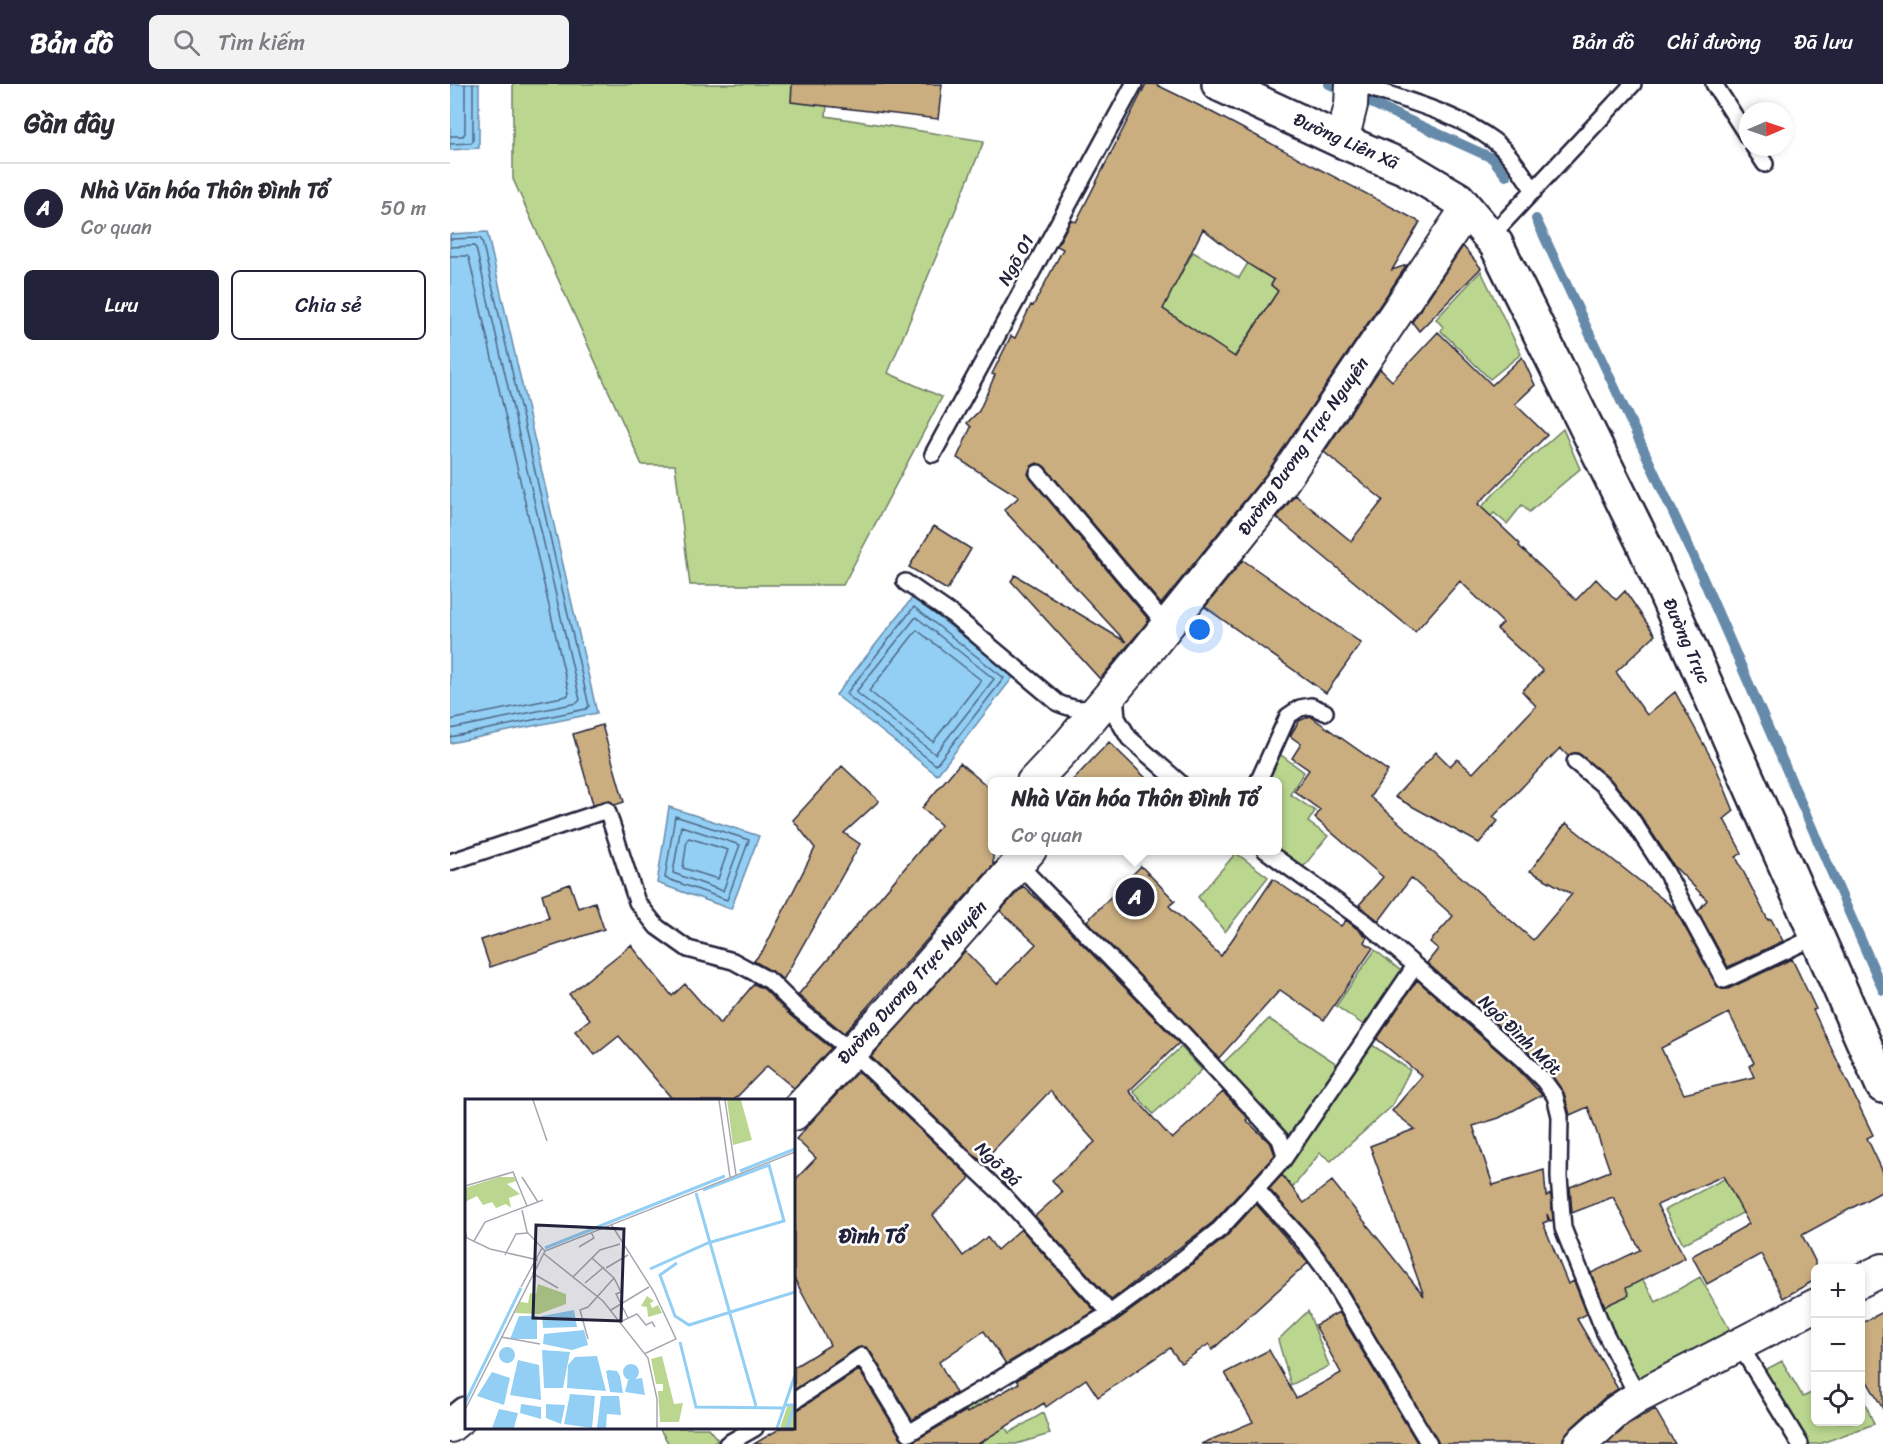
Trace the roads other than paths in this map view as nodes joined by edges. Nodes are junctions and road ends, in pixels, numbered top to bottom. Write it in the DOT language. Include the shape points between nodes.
graph roads {
  1 [pos="1134,84"];
  2 [pos="1219,84"];
  3 [pos="1633,84"];
  4 [pos="1714,84"];
  5 [pos="1354,91"];
  6 [pos="1739,123"];
  7 [pos="1342,141"];
  8 [pos="1760,156"];
  9 [pos="1765,164"];
  10 [pos="1534,191"];
  11 [pos="1466,210"];
  12 [pos="1490,237"];
  13 [pos="933,454"];
  14 [pos="1038,473"];
  15 [pos="905,582"];
  16 [pos="1167,626"];
  17 [pos="1109,697"];
  18 [pos="1325,712"];
  19 [pos="1575,762"];
  20 [pos="1037,777"];
  21 [pos="1173,777"];
  22 [pos="1260,777"];
  23 [pos="1272,855"];
  24 [pos="1024,857"];
  25 [pos="450,862"];
  26 [pos="1817,936"];
  27 [pos="1415,966"];
  28 [pos="852,1051"];
  29 [pos="1883,1086"];
  30 [pos="795,1113"];
  31 [pos="1282,1160"];
  32 [pos="1257,1190"];
  33 [pos="1883,1270"];
  34 [pos="1865,1279"];
  35 [pos="1811,1307"];
  36 [pos="1110,1312"];
  37 [pos="1739,1344"];
  38 [pos="1638,1397"];
  39 [pos="795,1400"];
  40 [pos="465,1414"];
  41 [pos="450,1426"];
  42 [pos="740,1436"];
  43 [pos="727,1444"];
  44 [pos="1429,1444"];
  45 [pos="1580,1444"];
  46 [pos="1800,1444"];
  1 -- 13 [label="lane, Ngõ 01"];
  2 -- 7 [label="street, Đường Liên Xã"];
  3 -- 10 [label="lane"];
  4 -- 6 [label="lane"];
  5 -- 7 [label="street"];
  5 -- 10 [label="lane" via="1459,120 1495,142"];
  7 -- 11 [label="street, Đường Liên Xã" via="1406,168 1458,199"];
  8 -- 9 [label="lane"];
  10 -- 12 [label="lane"];
  11 -- 12 [label="street, Đường Trục"];
  11 -- 16 [label="street, Đường Dương Trực Nguyên" via="1280,485"];
  12 -- 26 [label="street, Đường Trục" via="1642,540"];
  14 -- 16 [label="lane"];
  15 -- 17 [label="lane" via="953,615 1058,703 1089,709"];
  16 -- 17 [label="street, Đường Dương Trực Nguyên"];
  17 -- 20 [label="street, Đường Dương Trực Nguyên"];
  17 -- 21 [label="lane" via="1129,738"];
  18 -- 22 [label="lane" via="1311,706 1288,716"];
  19 -- 26 [label="lane" via="1604,786 1630,817 1666,872 1724,980"];
  23 -- 27 [label="lane, Ngõ Đình Một" via="1365,922"];
  24 -- 28 [label="street, Đường Dương Trực Nguyên"];
  24 -- 31 [label="lane" via="1280,1139 1285,1155"];
  25 -- 28 [label="lane, Ngõ Đá" via="608,810 637,902 657,927 688,949 732,961 770,981 797,1008"];
  26 -- 29 [label="street, Đường Trục"];
  27 -- 31 [label="lane"];
  27 -- 38 [label="lane, Ngõ Đình Một" via="1521,1058 1555,1096 1560,1116 1563,1228 1604,1331"];
  28 -- 30 [label="street, Đường Dương Trực Nguyên"];
  28 -- 36 [label="lane, Ngõ Đá" via="1004,1196"];
  31 -- 32 [label="lane"];
  32 -- 36 [label="lane" via="1220,1229"];
  32 -- 44 [label="lane" via="1324,1268"];
  33 -- 34 [label="street"];
  35 -- 37 [label="street"];
  36 -- 39 [label="lane" via="909,1433 862,1356"];
  37 -- 38 [label="street"];
  37 -- 46 [label="lane"];
  38 -- 45 [label="street"];
  40 -- 41 [label="street"];
  42 -- 43 [label="lane"];
}
